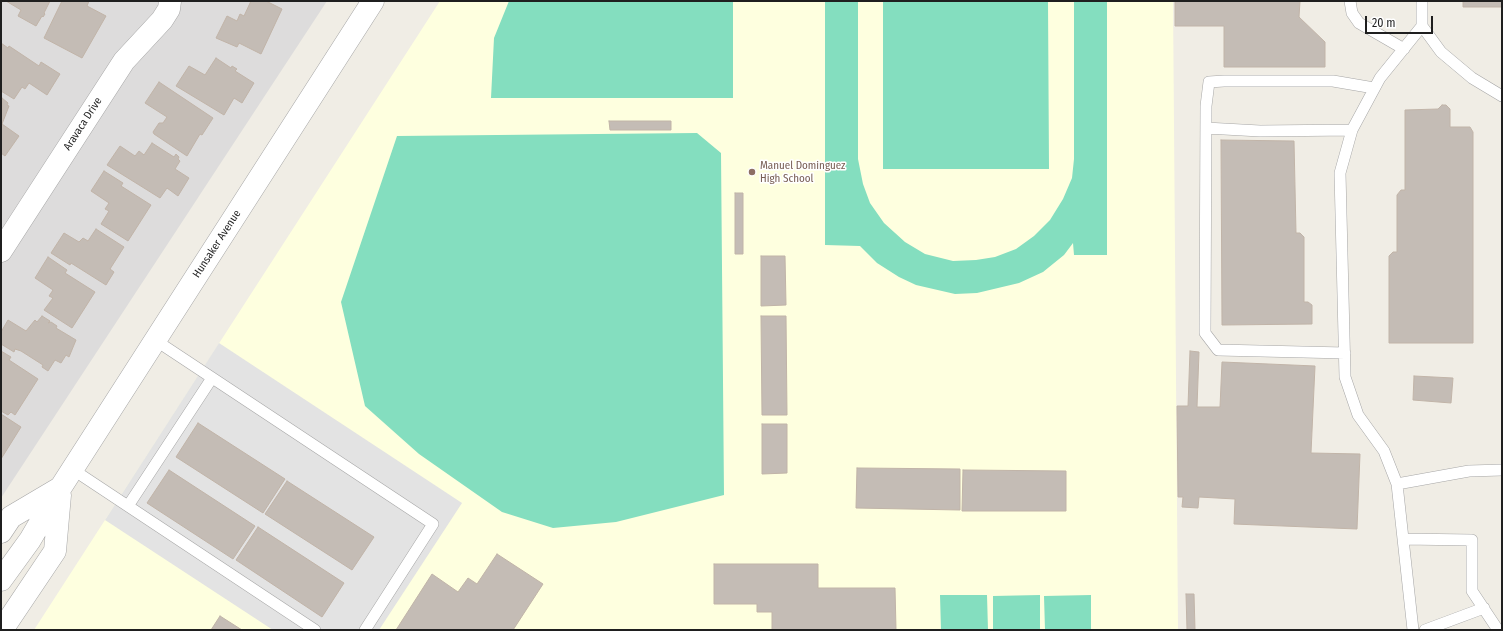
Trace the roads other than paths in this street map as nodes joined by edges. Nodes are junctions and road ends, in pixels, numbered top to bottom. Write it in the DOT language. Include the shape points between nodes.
graph roads {
  1 [pos="170,1"];
  2 [pos="373,1"];
  3 [pos="1350,1"];
  4 [pos="1422,1"];
  5 [pos="1422,26"];
  6 [pos="1404,48"];
  7 [pos="1374,88"];
  8 [pos="1502,96"];
  9 [pos="1206,128"];
  10 [pos="1352,130"];
  11 [pos="1,251"];
  12 [pos="155,340"];
  13 [pos="1345,353"];
  14 [pos="212,378"];
  15 [pos="72,469"];
  16 [pos="1502,470"];
  17 [pos="1397,484"];
  18 [pos="61,487"];
  19 [pos="128,506"];
  20 [pos="1,532"];
  21 [pos="1403,539"];
  22 [pos="1,580"];
  23 [pos="1484,608"];
  24 [pos="2,630"];
  25 [pos="315,630"];
  26 [pos="364,630"];
  27 [pos="1413,630"];
  28 [pos="1425,630"];
  29 [pos="1498,630"];
  1 -- 11 [label="street, Aravaca Drive" via="169,9 162,20 124,61"];
  2 -- 12 [label="street, Hunsaker Avenue"];
  3 -- 6 [label="lane" via="1352,13 1359,23"];
  4 -- 5 [label="lane"];
  5 -- 6 [label="lane"];
  5 -- 8 [label="lane" via="1441,52 1472,78"];
  6 -- 7 [label="lane"];
  7 -- 9 [label="lane" via="1333,81 1209,82"];
  7 -- 10 [label="lane"];
  9 -- 10 [label="lane" via="1260,131"];
  9 -- 13 [label="lane" via="1205,333 1218,350"];
  10 -- 13 [label="lane" via="1340,173"];
  12 -- 14 [label="lane"];
  12 -- 15 [label="street, Hunsaker Avenue"];
  13 -- 17 [label="lane" via="1345,378 1358,415 1384,451"];
  14 -- 19 [label="lane"];
  14 -- 26 [label="lane" via="434,524"];
  15 -- 18 [label="street, Hunsaker Avenue"];
  15 -- 19 [label="lane"];
  16 -- 17 [label="lane" via="1468,471"];
  17 -- 21 [label="lane"];
  18 -- 20 [label="street, Hunsaker Avenue" via="11,517"];
  18 -- 22 [label="street, Hunsaker Avenue" via="30,540"];
  18 -- 24 [label="street, Hunsaker Avenue" via="54,550"];
  19 -- 25 [label="lane"];
  21 -- 23 [label="lane" via="1472,540 1472,591"];
  21 -- 27 [label="lane"];
  23 -- 28 [label="lane"];
  23 -- 29 [label="lane"];
}
